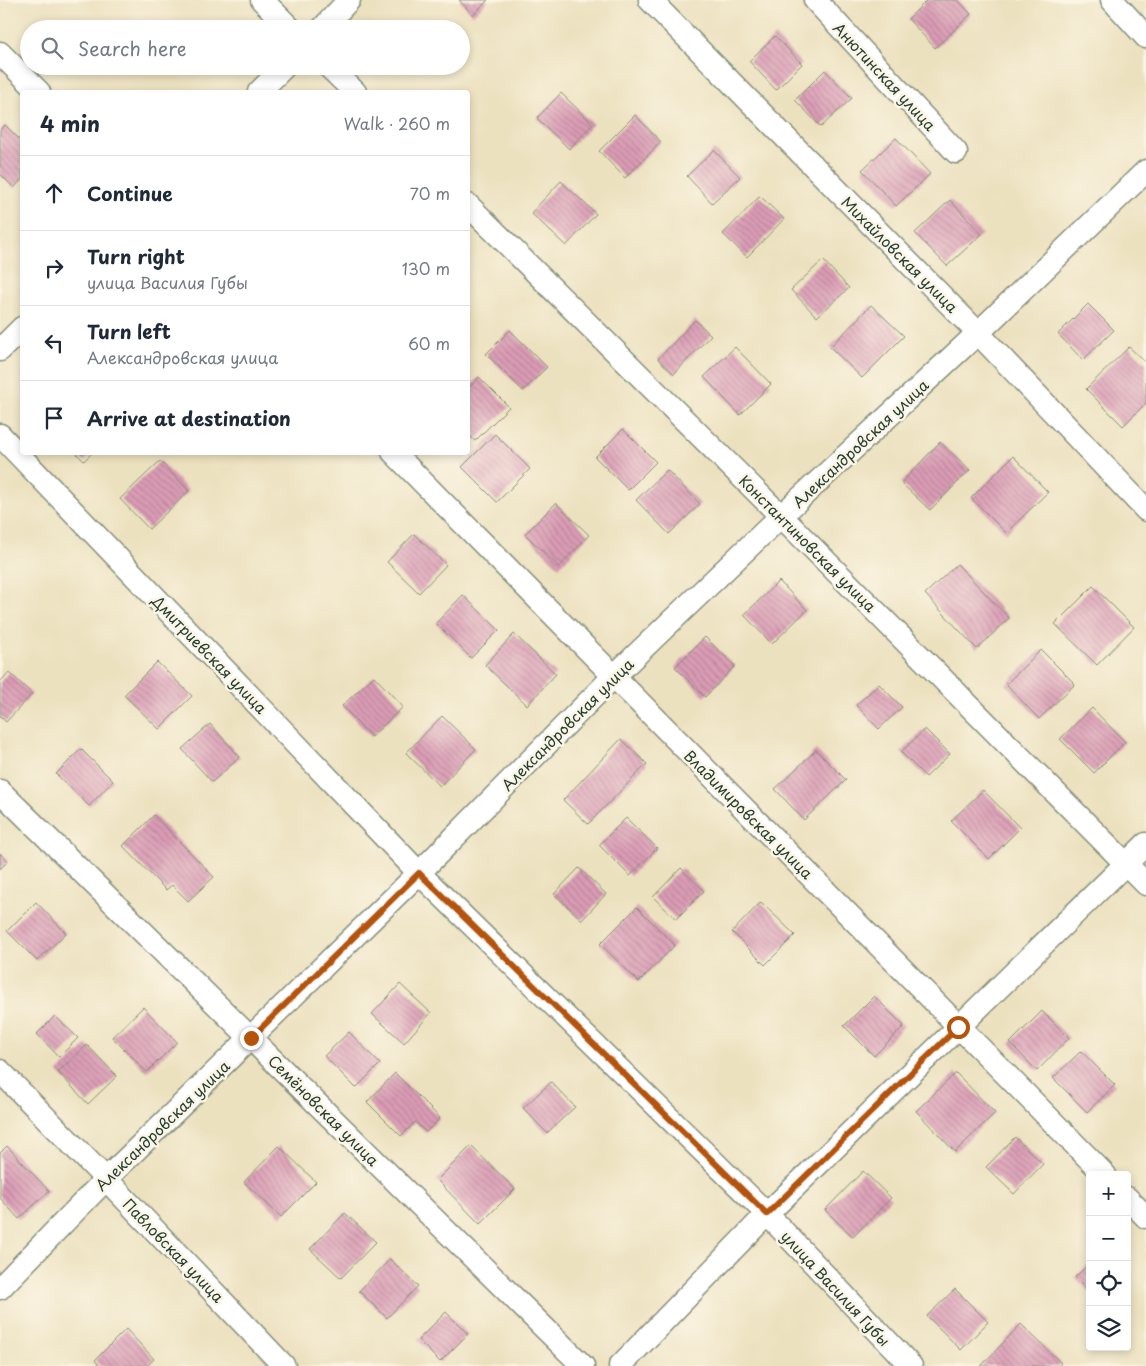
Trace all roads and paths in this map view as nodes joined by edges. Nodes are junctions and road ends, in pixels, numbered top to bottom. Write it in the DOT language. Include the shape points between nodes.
graph roads {
  1 [pos="262,0"];
  2 [pos="349,0"];
  3 [pos="650,0"];
  4 [pos="815,0"];
  5 [pos="1112,0"];
  6 [pos="282,20"];
  7 [pos="330,20"];
  8 [pos="1146,37"];
  9 [pos="0,53"];
  10 [pos="20,73"];
  11 [pos="22,75"];
  12 [pos="276,75"];
  13 [pos="337,75"];
  14 [pos="37,90"];
  15 [pos="261,90"];
  16 [pos="353,90"];
  17 [pos="956,152"];
  18 [pos="1146,171"];
  19 [pos="470,207"];
  20 [pos="20,330"];
  21 [pos="978,334"];
  22 [pos="0,350"];
  23 [pos="0,435"];
  24 [pos="396,455"];
  25 [pos="1146,510"];
  26 [pos="781,516"];
  27 [pos="613,677"];
  28 [pos="0,791"];
  29 [pos="1146,844"];
  30 [pos="1126,864"];
  31 [pos="419,873"];
  32 [pos="1146,884"];
  33 [pos="958,1027"];
  34 [pos="251,1038"];
  35 [pos="0,1071"];
  36 [pos="1101,1171"];
  37 [pos="106,1179"];
  38 [pos="1131,1202"];
  39 [pos="767,1214"];
  40 [pos="1146,1216"];
  41 [pos="0,1288"];
  42 [pos="284,1366"];
  43 [pos="583,1366"];
  44 [pos="620,1366"];
  45 [pos="910,1366"];
  1 -- 6 [label="street"];
  2 -- 7 [label="street"];
  3 -- 21 [label="street, Михайловская улица"];
  4 -- 17 [label="street, Анютинская улица"];
  5 -- 8 [label="street"];
  9 -- 10 [label="street"];
  11 -- 14 [label="street"];
  12 -- 15 [label="street"];
  13 -- 16 [label="street"];
  18 -- 21 [label="street, Александровская улица"];
  19 -- 26 [label="street, Константиновская улица"];
  20 -- 22 [label="street"];
  21 -- 25 [label="street, Михайловская улица"];
  21 -- 26 [label="street, Александровская улица"];
  23 -- 31 [label="street, Дмитриевская улица"];
  24 -- 27 [label="street, Владимировская улица"];
  26 -- 27 [label="street, Александровская улица"];
  26 -- 30 [label="street, Константиновская улица"];
  27 -- 31 [label="street, Александровская улица"];
  27 -- 33 [label="street, Владимировская улица"];
  28 -- 34 [label="street, Семёновская улица"];
  29 -- 30 [label="street"];
  30 -- 32 [label="street, Константиновская улица"];
  30 -- 33 [label="street"];
  31 -- 34 [label="street, Александровская улица"];
  31 -- 39 [label="street, улица Василия Губы"];
  33 -- 36 [label="street, Владимировская улица"];
  33 -- 39 [label="street"];
  34 -- 37 [label="street, Александровская улица"];
  34 -- 43 [label="street, Семёновская улица"];
  35 -- 37 [label="street, Павловская улица"];
  37 -- 41 [label="street, Александровская улица"];
  37 -- 42 [label="street, Павловская улица"];
  38 -- 40 [label="street"];
  39 -- 44 [label="street"];
  39 -- 45 [label="street, улица Василия Губы"];
}
